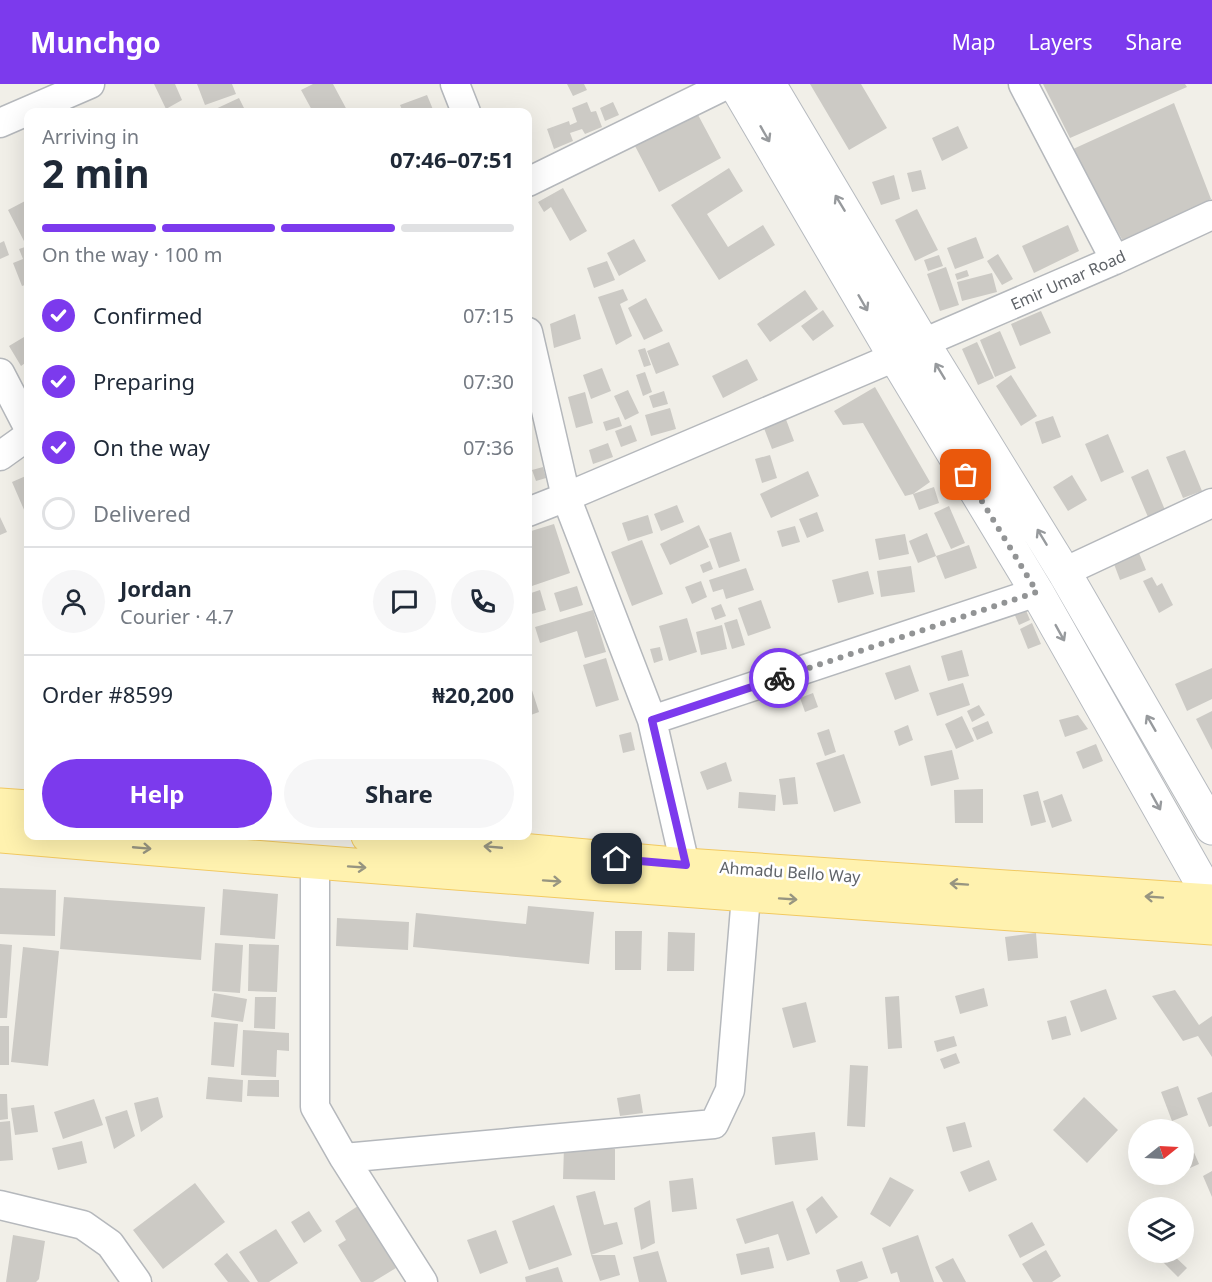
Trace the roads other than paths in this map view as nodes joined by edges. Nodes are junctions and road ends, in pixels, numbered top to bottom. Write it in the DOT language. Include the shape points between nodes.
graph roads {
  1 [pos="90,84"];
  2 [pos="455,84"];
  3 [pos="728,84"];
  4 [pos="735,84"];
  5 [pos="769,84"];
  6 [pos="1023,84"];
  7 [pos="35,108"];
  8 [pos="464,108"];
  9 [pos="24,113"];
  10 [pos="0,123"];
  11 [pos="532,180"];
  12 [pos="1212,215"];
  13 [pos="1115,260"];
  14 [pos="532,349"];
  15 [pos="909,350"];
  16 [pos="0,373"];
  17 [pos="24,419"];
  18 [pos="24,439"];
  19 [pos="0,456"];
  20 [pos="566,497"];
  21 [pos="1212,503"];
  22 [pos="532,510"];
  23 [pos="1064,572"];
  24 [pos="1037,592"];
  25 [pos="652,720"];
  26 [pos="0,805"];
  27 [pos="24,807"];
  28 [pos="1212,828"];
  29 [pos="0,836"];
  30 [pos="24,838"];
  31 [pos="47,840"];
  32 [pos="412,840"];
  33 [pos="315,863"];
  34 [pos="686,865"];
  35 [pos="747,896"];
  36 [pos="1212,901"];
  37 [pos="1212,927"];
  38 [pos="345,1158"];
  39 [pos="0,1205"];
  40 [pos="137,1282"];
  41 [pos="423,1282"];
  1 -- 7 [label="street"];
  2 -- 8 [label="street"];
  3 -- 11 [label="street"];
  4 -- 15 [label="street, one-way"];
  15 -- 5 [label="street, one-way"];
  6 -- 13 [label="street"];
  9 -- 10 [label="street"];
  12 -- 13 [label="street, Emir Umar Road"];
  13 -- 15 [label="street, Emir Umar Road"];
  14 -- 20 [label="street"];
  15 -- 20 [label="street, Emir Umar Road"];
  23 -- 15 [label="street, one-way"];
  15 -- 24 [label="street"];
  16 -- 17 [label="street"];
  18 -- 19 [label="street"];
  20 -- 22 [label="street, Emir Umar Road"];
  20 -- 25 [label="street"];
  21 -- 23 [label="street"];
  28 -- 23 [label="street, one-way"];
  24 -- 25 [label="street"];
  24 -- 36 [label="street, one-way"];
  25 -- 34 [label="street"];
  26 -- 27 [label="main road"];
  29 -- 30 [label="main road, one-way"];
  31 -- 33 [label="main road, one-way"];
  34 -- 32 [label="main road, Ahmadu Bello Way, one-way"];
  33 -- 35 [label="main road, one-way"];
  33 -- 38 [label="street" via="315,1107"];
  36 -- 34 [label="main road, Ahmadu Bello Way, one-way"];
  35 -- 37 [label="main road, one-way"];
  35 -- 38 [label="street" via="730,1090 714,1124"];
  38 -- 41 [label="street"];
  39 -- 40 [label="street" via="82,1225 110,1244"];
}
